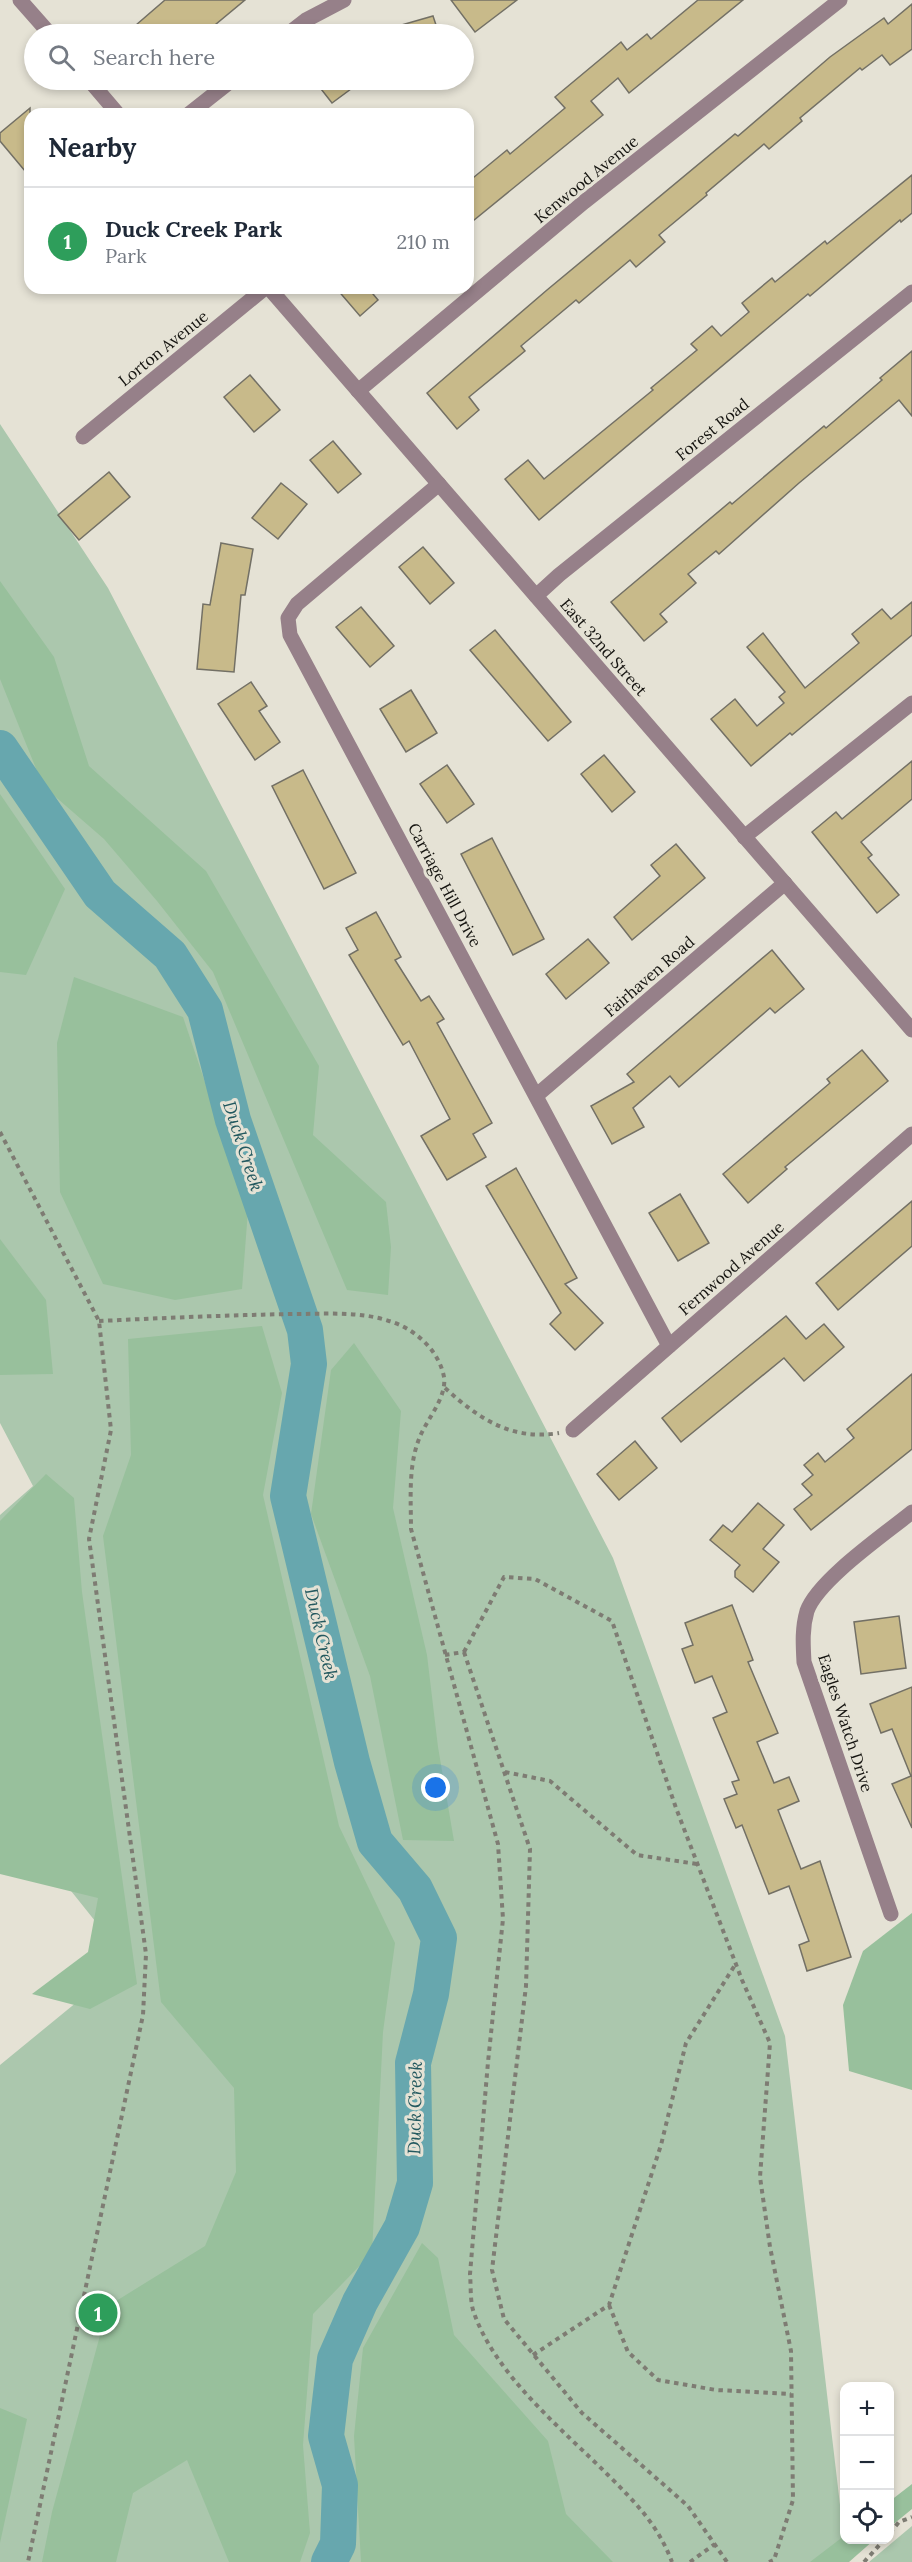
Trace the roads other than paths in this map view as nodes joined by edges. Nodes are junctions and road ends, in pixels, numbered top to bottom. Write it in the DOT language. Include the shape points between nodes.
graph roads {
  1 [pos="20,0"];
  2 [pos="344,0"];
  3 [pos="840,0"];
  4 [pos="41,24"];
  5 [pos="301,24"];
  6 [pos="98,90"];
  7 [pos="219,90"];
  8 [pos="113,108"];
  9 [pos="197,108"];
  10 [pos="912,292"];
  11 [pos="260,294"];
  12 [pos="272,294"];
  13 [pos="474,294"];
  14 [pos="474,294"];
  15 [pos="358,391"];
  16 [pos="84,437"];
  17 [pos="439,484"];
  18 [pos="536,596"];
  19 [pos="912,703"];
  20 [pos="744,837"];
  21 [pos="785,884"];
  22 [pos="912,1030"];
  23 [pos="537,1095"];
  24 [pos="912,1134"];
  25 [pos="669,1346"];
  26 [pos="573,1430"];
  27 [pos="912,1512"];
  28 [pos="891,1914"];
  1 -- 4 [label="street"];
  2 -- 5 [label="street"];
  3 -- 14 [label="street, Kenwood Avenue"];
  6 -- 8 [label="street"];
  7 -- 9 [label="street"];
  10 -- 18 [label="street, Forest Road"];
  11 -- 16 [label="street, Lorton Avenue"];
  12 -- 15 [label="street, East 32nd Street"];
  13 -- 15 [label="street, Kenwood Avenue"];
  15 -- 17 [label="street, East 32nd Street"];
  17 -- 18 [label="street, East 32nd Street"];
  17 -- 23 [label="street, Carriage Hill Drive" via="297,604 288,618 290,635"];
  18 -- 20 [label="street, East 32nd Street"];
  19 -- 20 [label="street"];
  20 -- 21 [label="street, East 32nd Street"];
  21 -- 22 [label="street, East 32nd Street"];
  21 -- 23 [label="street, Fairhaven Road"];
  23 -- 25 [label="street, Carriage Hill Drive"];
  24 -- 25 [label="street, Fernwood Avenue"];
  25 -- 26 [label="street, Fernwood Avenue"];
  27 -- 28 [label="street, Eagles Watch Drive" via="821,1587 808,1609 802,1632 804,1662"];
}
